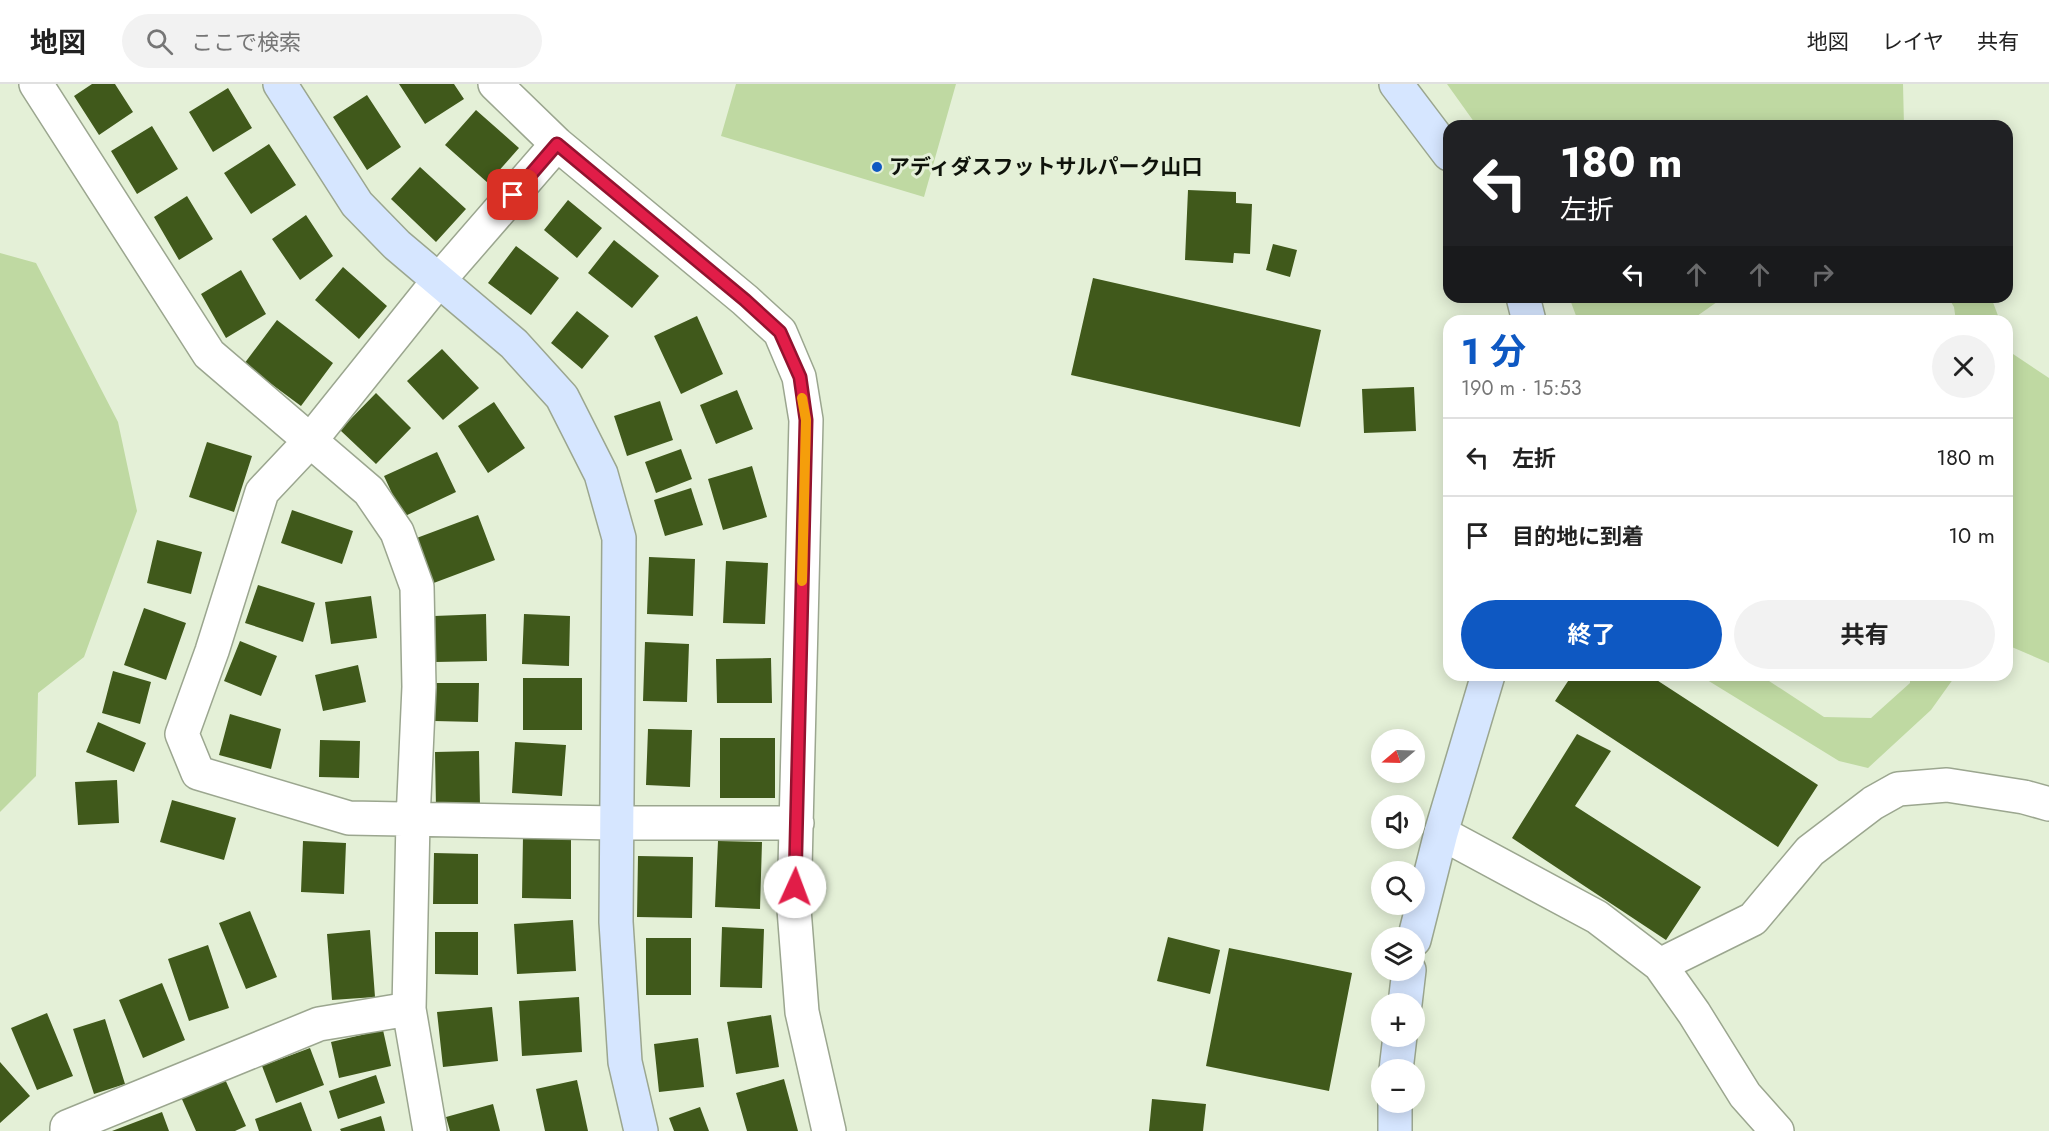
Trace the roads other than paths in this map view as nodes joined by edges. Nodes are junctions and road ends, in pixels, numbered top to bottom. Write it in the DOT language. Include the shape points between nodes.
graph roads {
  1 [pos="36,84"];
  2 [pos="280,84"];
  3 [pos="495,84"];
  4 [pos="1396,84"];
  5 [pos="557,144"];
  6 [pos="1443,146"];
  7 [pos="439,280"];
  8 [pos="310,441"];
  9 [pos="1486,681"];
  10 [pos="2049,804"];
  11 [pos="413,820"];
  12 [pos="616,823"];
  13 [pos="797,823"];
  14 [pos="1441,833"];
  15 [pos="1417,927"];
  16 [pos="1660,965"];
  17 [pos="409,1008"];
  18 [pos="1395,1113"];
  19 [pos="67,1131"];
  20 [pos="430,1131"];
  21 [pos="641,1131"];
  22 [pos="829,1131"];
  23 [pos="1395,1131"];
  24 [pos="1777,1131"];
  1 -- 8 [label="street" via="209,354"];
  2 -- 7 [label="street" via="357,204"];
  3 -- 5 [label="street"];
  4 -- 6 [label="street"];
  5 -- 7 [label="street"];
  5 -- 13 [label="street" via="780,332 800,377 806,420"];
  7 -- 8 [label="street"];
  7 -- 12 [label="street" via="514,344 562,397 601,474 619,538"];
  8 -- 11 [label="street" via="369,491 397,532 417,587 419,687"];
  8 -- 11 [label="street" via="262,492 182,734 198,773 349,818"];
  9 -- 14 [label="street"];
  10 -- 16 [label="street" via="1947,785 1898,789 1872,803 1809,851 1753,920"];
  11 -- 12 [label="street"];
  11 -- 17 [label="street"];
  12 -- 13 [label="street"];
  12 -- 21 [label="street" via="616,922 625,1062"];
  13 -- 22 [label="street" via="794,909 802,1012"];
  14 -- 15 [label="street"];
  14 -- 16 [label="street" via="1597,916"];
  16 -- 24 [label="street" via="1745,1095"];
  17 -- 19 [label="street" via="319,1024 68,1127"];
  17 -- 20 [label="street"];
  18 -- 23 [label="street"];
}
